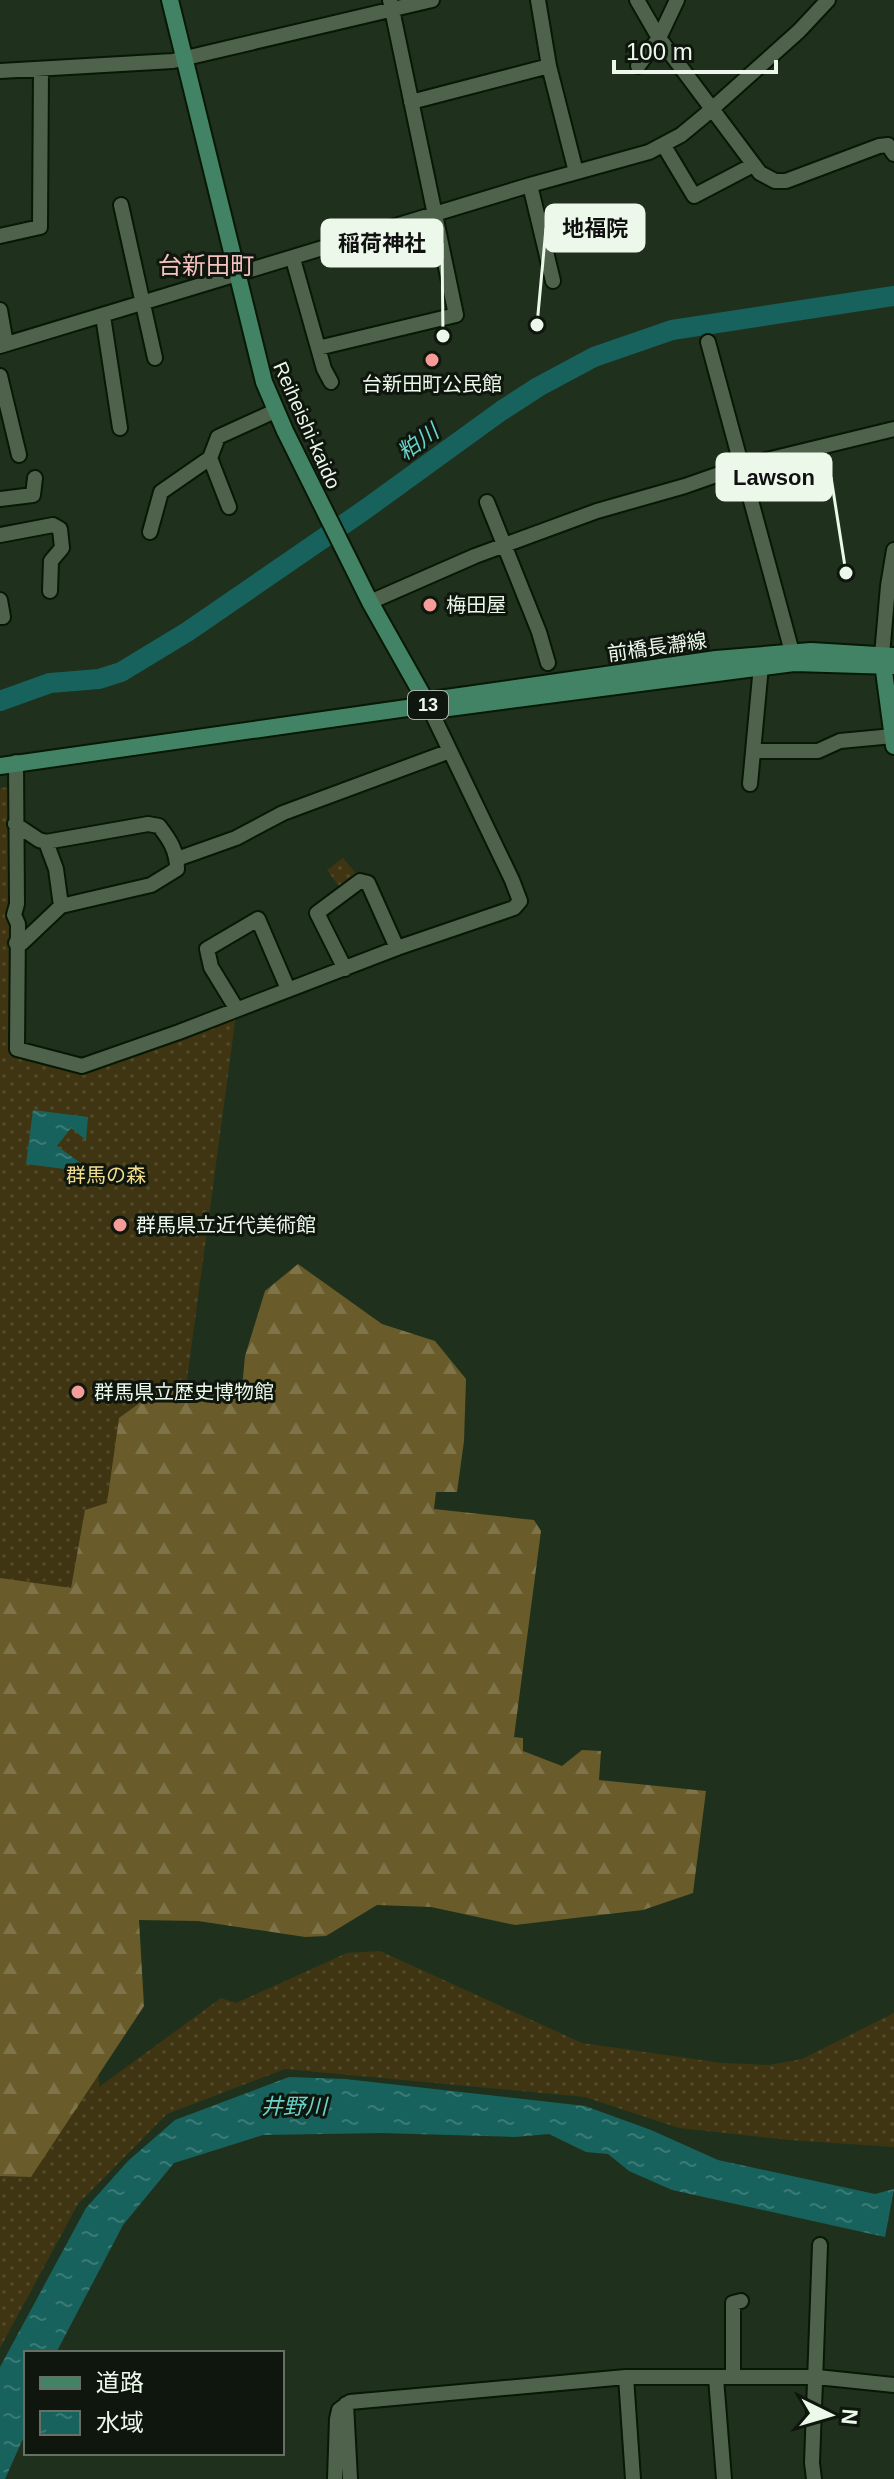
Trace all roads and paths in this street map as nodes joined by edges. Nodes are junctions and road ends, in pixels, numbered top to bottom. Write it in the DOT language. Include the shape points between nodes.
graph roads {
  1 [pos="170,0"];
  2 [pos="432,0"];
  3 [pos="538,0"];
  4 [pos="637,0"];
  5 [pos="677,0"];
  6 [pos="828,0"];
  7 [pos="391,5"];
  8 [pos="659,38"];
  9 [pos="184,58"];
  10 [pos="549,66"];
  11 [pos="638,66"];
  12 [pos="41,69"];
  13 [pos="0,71"];
  14 [pos="411,102"];
  15 [pos="712,109"];
  16 [pos="892,145"];
  17 [pos="664,146"];
  18 [pos="753,165"];
  19 [pos="576,172"];
  20 [pos="530,185"];
  21 [pos="121,205"];
  22 [pos="435,214"];
  23 [pos="0,236"];
  24 [pos="293,259"];
  25 [pos="237,275"];
  26 [pos="553,281"];
  27 [pos="143,304"];
  28 [pos="0,310"];
  29 [pos="103,316"];
  30 [pos="708,342"];
  31 [pos="3,345"];
  32 [pos="318,348"];
  33 [pos="155,358"];
  34 [pos="0,376"];
  35 [pos="331,382"];
  36 [pos="275,411"];
  37 [pos="120,428"];
  38 [pos="894,429"];
  39 [pos="19,455"];
  40 [pos="210,458"];
  41 [pos="742,466"];
  42 [pos="35,478"];
  43 [pos="0,499"];
  44 [pos="487,502"];
  45 [pos="229,507"];
  46 [pos="150,532"];
  47 [pos="0,535"];
  48 [pos="503,546"];
  49 [pos="894,550"];
  50 [pos="50,591"];
  51 [pos="0,600"];
  52 [pos="370,602"];
  53 [pos="0,617"];
  54 [pos="792,652"];
  55 [pos="888,660"];
  56 [pos="548,663"];
  57 [pos="761,666"];
  58 [pos="428,705"];
  59 [pos="893,741"];
  60 [pos="450,751"];
  61 [pos="753,751"];
  62 [pos="8,764"];
  63 [pos="750,784"];
  64 [pos="15,824"];
  65 [pos="46,842"];
  66 [pos="177,859"];
  67 [pos="61,906"];
  68 [pos="16,943"];
  69 [pos="397,948"];
  70 [pos="345,969"];
  71 [pos="288,989"];
  72 [pos="236,1008"];
  73 [pos="820,2245"];
  74 [pos="741,2301"];
  75 [pos="626,2377"];
  76 [pos="733,2377"];
  77 [pos="817,2377"];
  78 [pos="716,2378"];
  79 [pos="894,2385"];
  80 [pos="346,2403"];
  81 [pos="335,2479"];
  82 [pos="350,2479"];
  83 [pos="633,2479"];
  84 [pos="724,2479"];
  85 [pos="814,2479"];
  1 -- 9 [label="main road, Reiheishi-kaido"];
  2 -- 7 [label="street"];
  3 -- 10 [label="street"];
  4 -- 8 [label="street"];
  5 -- 8 [label="street"];
  6 -- 15 [label="street"];
  7 -- 9 [label="street"];
  7 -- 14 [label="street"];
  8 -- 11 [label="street"];
  8 -- 15 [label="street"];
  9 -- 12 [label="street"];
  9 -- 25 [label="main road, Reiheishi-kaido"];
  10 -- 14 [label="street"];
  10 -- 19 [label="street"];
  12 -- 13 [label="street"];
  12 -- 23 [label="street" via="40,227"];
  14 -- 22 [label="street"];
  15 -- 17 [label="street"];
  15 -- 18 [label="street"];
  16 -- 18 [label="street" via="786,181 775,181"];
  17 -- 18 [label="street" via="694,196"];
  17 -- 19 [label="street"];
  19 -- 20 [label="street"];
  20 -- 22 [label="street"];
  20 -- 26 [label="street"];
  21 -- 27 [label="street"];
  22 -- 24 [label="street"];
  22 -- 32 [label="street" via="456,315"];
  24 -- 25 [label="street"];
  24 -- 32 [label="street"];
  25 -- 27 [label="street"];
  25 -- 36 [label="main road, Reiheishi-kaido" via="259,369"];
  27 -- 29 [label="street"];
  27 -- 33 [label="street"];
  28 -- 31 [label="street"];
  29 -- 31 [label="street"];
  29 -- 37 [label="street"];
  30 -- 41 [label="street"];
  32 -- 35 [label="street"];
  34 -- 39 [label="street"];
  36 -- 40 [label="street" via="218,437"];
  36 -- 52 [label="main road, Reiheishi-kaido"];
  38 -- 41 [label="street"];
  40 -- 45 [label="street"];
  40 -- 46 [label="street" via="161,492"];
  41 -- 48 [label="street"];
  41 -- 54 [label="street"];
  42 -- 43 [label="street" via="33,495"];
  44 -- 48 [label="street"];
  47 -- 50 [label="street" via="53,525 60,529 62,548 51,561"];
  48 -- 52 [label="street"];
  48 -- 56 [label="street"];
  49 -- 55 [label="street" via="888,586"];
  51 -- 53 [label="street"];
  52 -- 58 [label="main road, Reiheishi-kaido"];
  54 -- 55 [label="main road, 前橋長瀞線 / 13"];
  54 -- 58 [label="main road, 前橋長瀞線 / 13" via="553,682"];
  55 -- 57 [label="main road, 前橋長瀞線 / 13"];
  55 -- 59 [label="main road"];
  57 -- 58 [label="main road, 前橋長瀞線 / 13" via="441,709"];
  57 -- 61 [label="street"];
  58 -- 60 [label="street"];
  58 -- 62 [label="main road, 前橋長瀞線 / 13"];
  59 -- 61 [label="street" via="840,741 818,751"];
  60 -- 66 [label="street"];
  60 -- 69 [label="street" via="520,901 514,908"];
  61 -- 63 [label="street"];
  62 -- 64 [label="street"];
  64 -- 65 [label="street"];
  64 -- 68 [label="street"];
  65 -- 66 [label="street" via="148,824 159,826"];
  65 -- 67 [label="street"];
  66 -- 67 [label="street" via="177,869 151,885"];
  67 -- 68 [label="street"];
  68 -- 72 [label="street" via="17,1049 82,1066"];
  69 -- 70 [label="street"];
  69 -- 70 [label="street" via="368,883 360,881 317,913"];
  70 -- 71 [label="street"];
  71 -- 72 [label="street"];
  71 -- 72 [label="street" via="258,919 207,949 211,967"];
  73 -- 77 [label="street"];
  74 -- 76 [label="street" via="733,2303"];
  75 -- 78 [label="street"];
  75 -- 80 [label="street"];
  75 -- 83 [label="street"];
  76 -- 77 [label="street"];
  76 -- 78 [label="street"];
  77 -- 79 [label="street"];
  77 -- 85 [label="street"];
  78 -- 84 [label="street"];
  80 -- 81 [label="street" via="337,2419"];
  80 -- 82 [label="street"];
}
